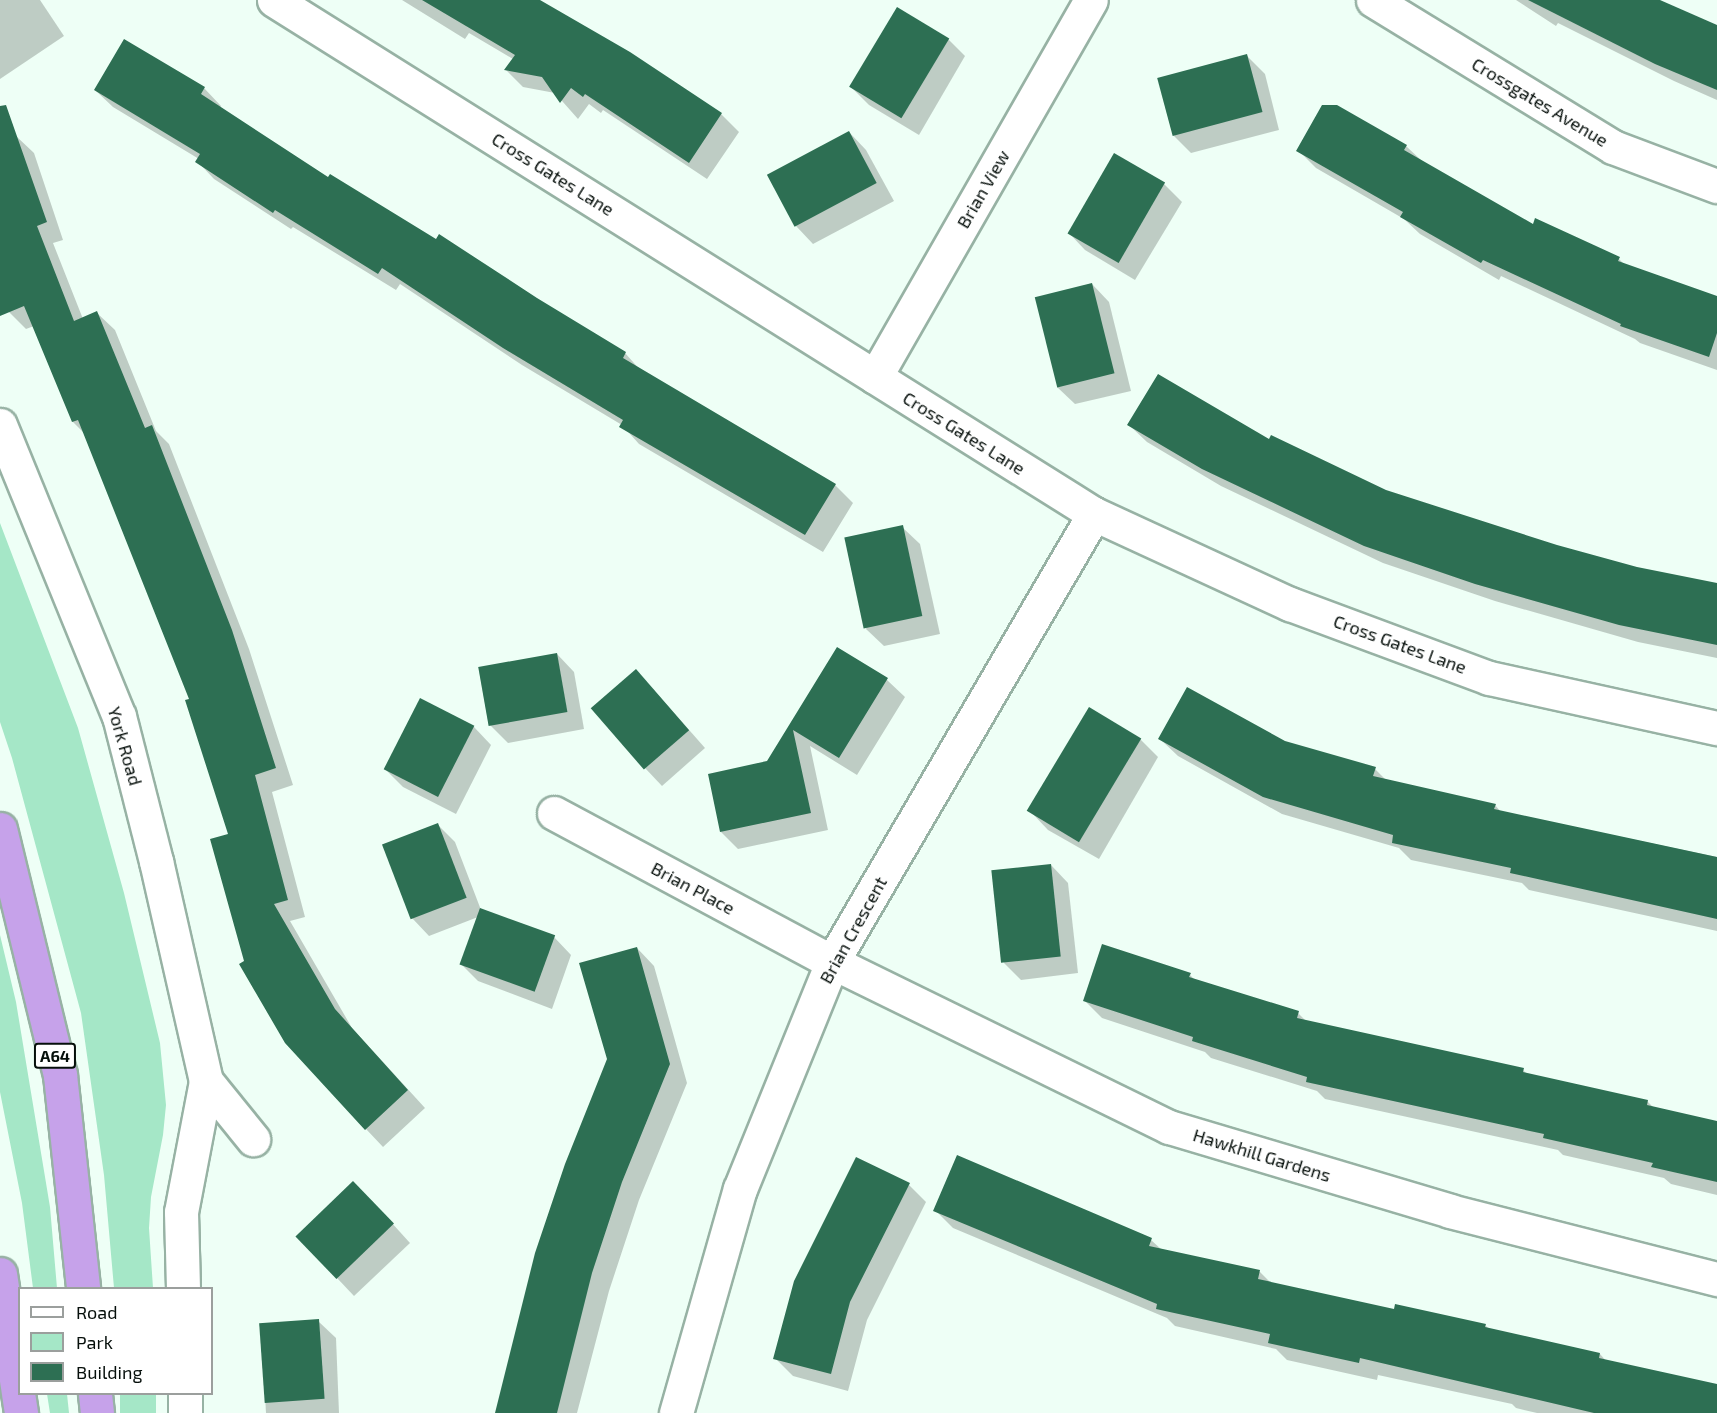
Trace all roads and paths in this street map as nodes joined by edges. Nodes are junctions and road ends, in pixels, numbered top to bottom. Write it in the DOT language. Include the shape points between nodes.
graph roads {
  1 [pos="274,0"];
  2 [pos="1091,0"];
  3 [pos="1373,0"];
  4 [pos="1717,186"];
  5 [pos="875,377"];
  6 [pos="0,425"];
  7 [pos="1094,514"];
  8 [pos="1717,728"];
  9 [pos="554,813"];
  10 [pos="0,829"];
  11 [pos="832,962"];
  12 [pos="206,1081"];
  13 [pos="254,1139"];
  14 [pos="0,1274"];
  15 [pos="1717,1279"];
  16 [pos="83,1287"];
  17 [pos="183,1287"];
  18 [pos="18,1393"];
  19 [pos="18,1395"];
  20 [pos="95,1395"];
  21 [pos="185,1395"];
  22 [pos="21,1413"];
  23 [pos="97,1413"];
  24 [pos="185,1413"];
  25 [pos="676,1413"];
  1 -- 5 [label="street, Cross Gates Lane"];
  2 -- 5 [label="street, Brian View"];
  3 -- 4 [label="street, Crossgates Avenue" via="1613,147"];
  5 -- 7 [label="street, Cross Gates Lane"];
  6 -- 12 [label="street, York Road" via="119,716"];
  7 -- 8 [label="street, Cross Gates Lane" via="1290,603 1489,678"];
  7 -- 11 [label="street, Brian Crescent"];
  9 -- 11 [label="street, Brian Place"];
  10 -- 16 [label="highway, A64" via="60,1075"];
  11 -- 15 [label="street, Hawkhill Gardens" via="1169,1127 1450,1211"];
  11 -- 25 [label="street, Brian Crescent" via="740,1189"];
  12 -- 13 [label="street, York Road"];
  12 -- 17 [label="street, York Road" via="182,1212"];
  14 -- 18 [label="highway"];
  19 -- 22 [label="highway"];
  20 -- 23 [label="highway"];
  21 -- 24 [label="street"];
}
